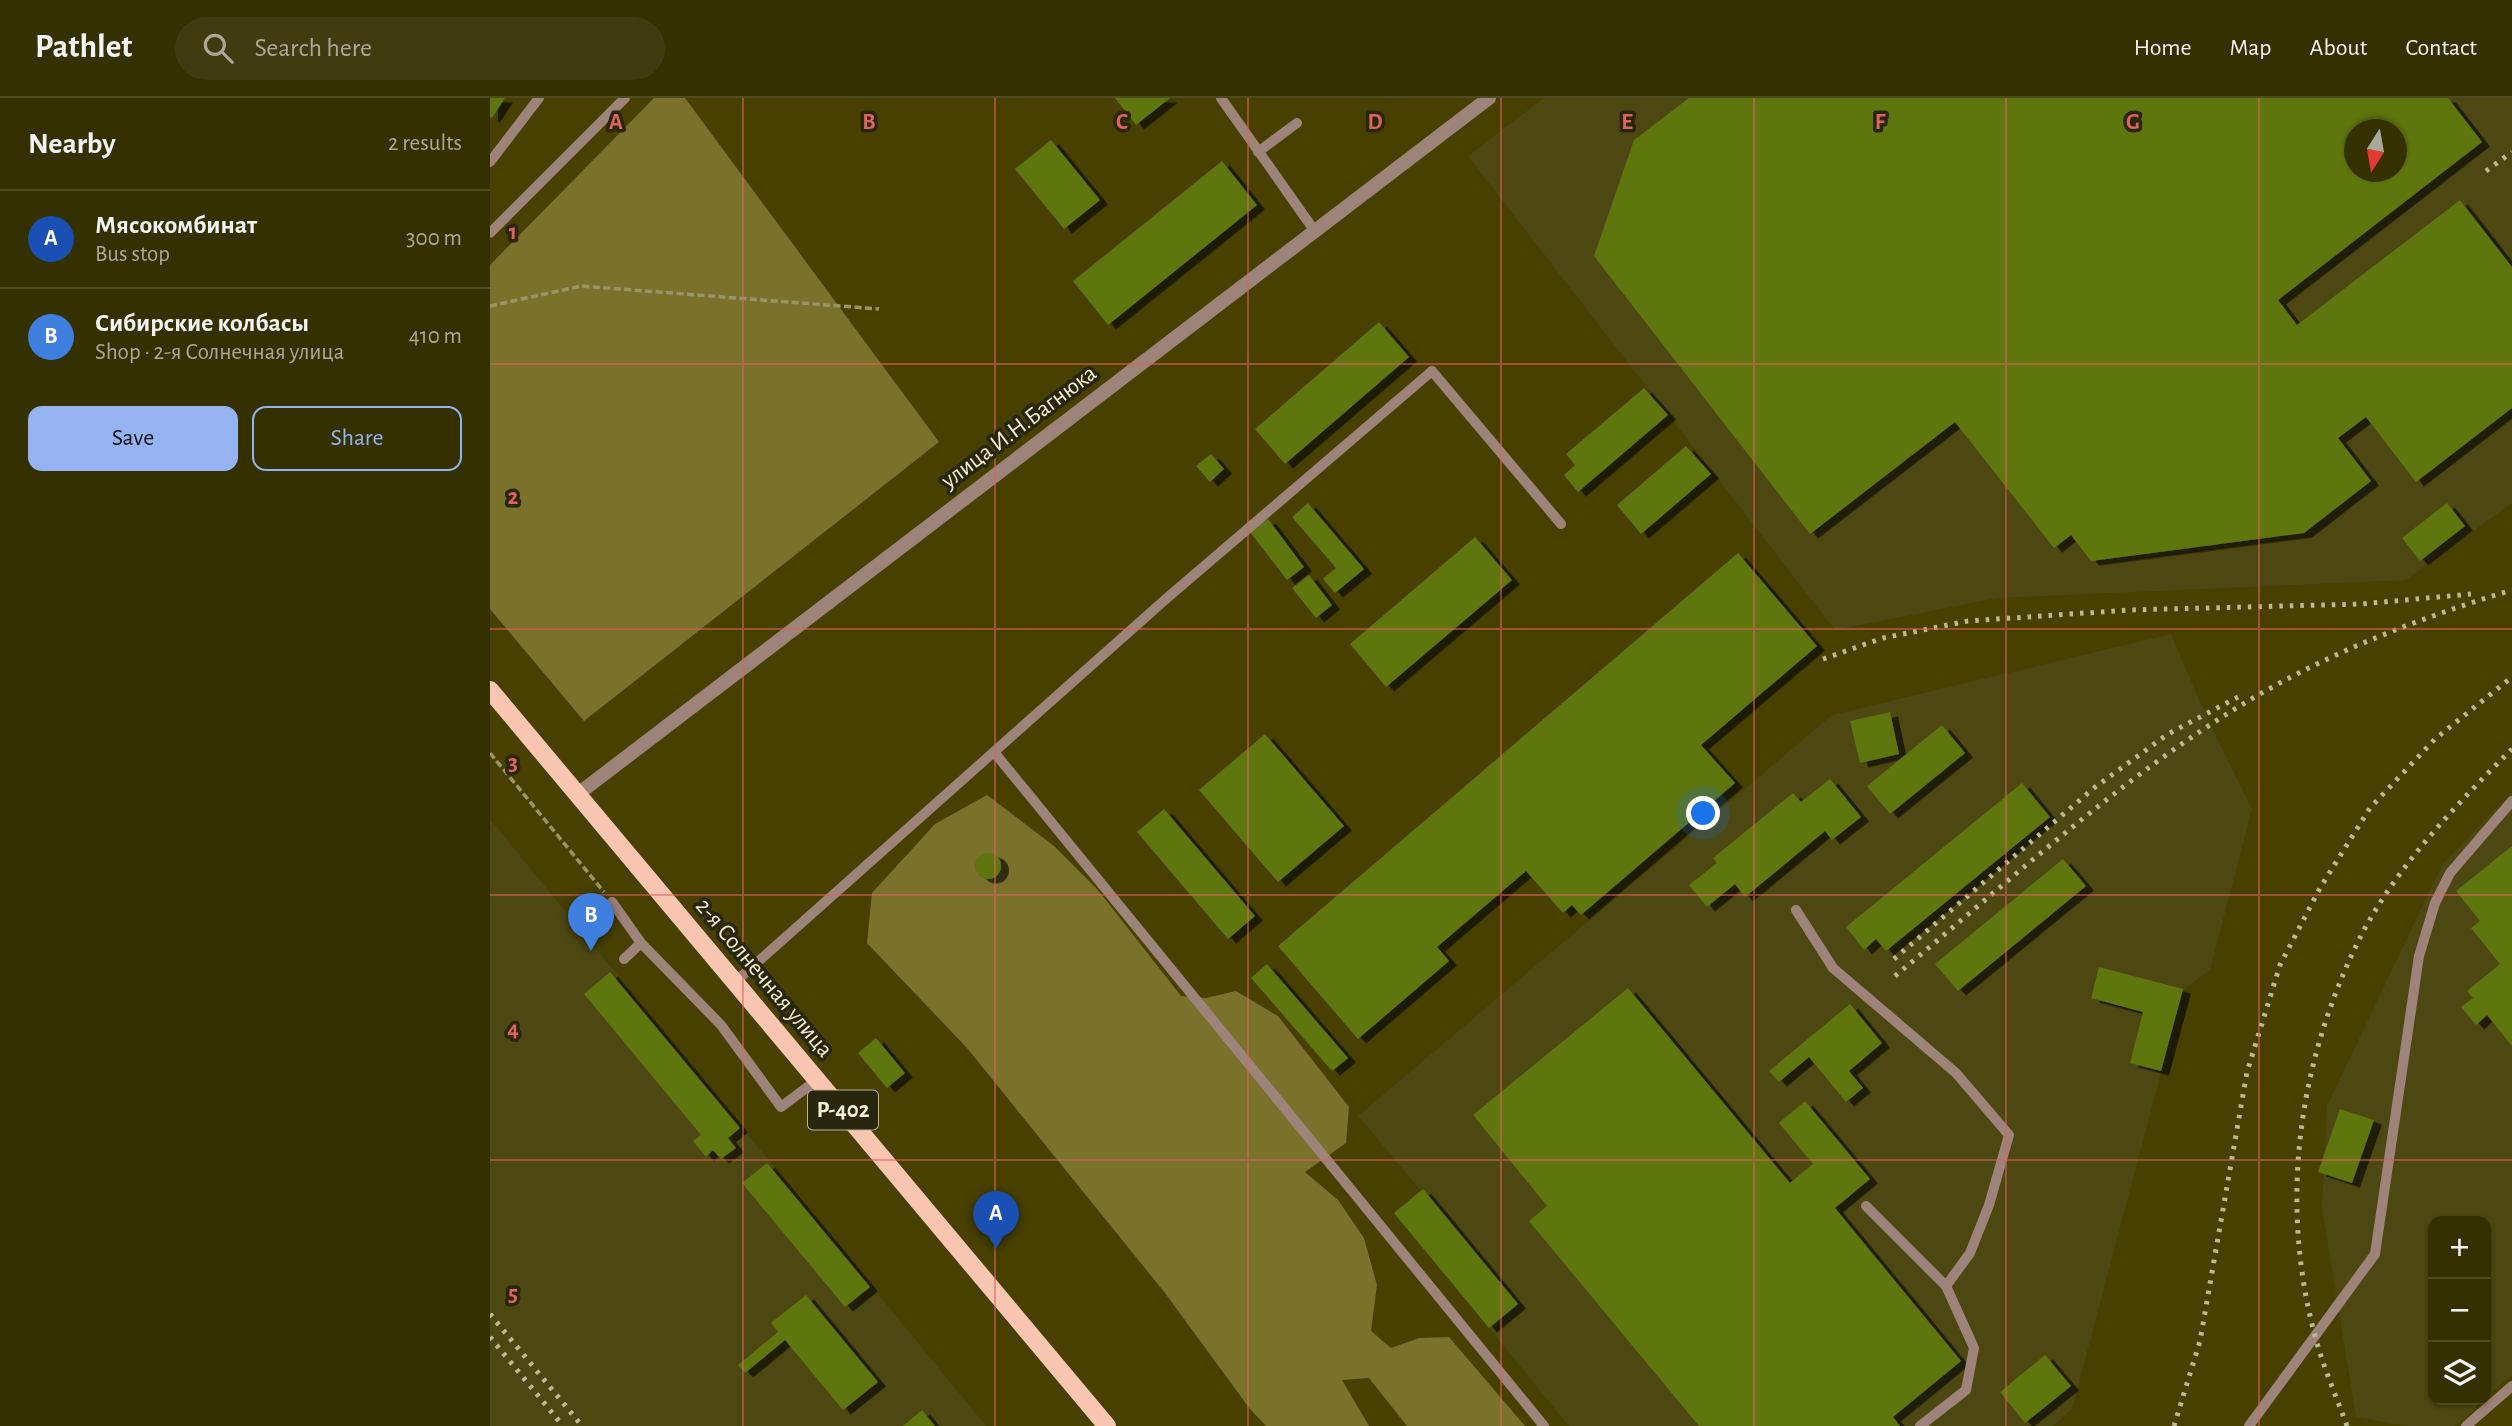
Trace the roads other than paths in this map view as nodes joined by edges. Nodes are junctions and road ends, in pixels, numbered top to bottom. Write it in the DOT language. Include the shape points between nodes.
graph roads {
  1 [pos="539,98"];
  2 [pos="625,98"];
  3 [pos="1221,98"];
  4 [pos="1489,98"];
  5 [pos="1297,123"];
  6 [pos="1258,152"];
  7 [pos="490,162"];
  8 [pos="1314,230"];
  9 [pos="490,233"];
  10 [pos="1561,524"];
  11 [pos="490,690"];
  12 [pos="994,752"];
  13 [pos="578,794"];
  14 [pos="2512,802"];
  15 [pos="612,902"];
  16 [pos="1796,910"];
  17 [pos="641,943"];
  18 [pos="624,959"];
  19 [pos="734,983"];
  20 [pos="818,1079"];
  21 [pos="1866,1206"];
  22 [pos="1946,1286"];
  23 [pos="2512,1386"];
  24 [pos="1107,1426"];
  25 [pos="1544,1426"];
  26 [pos="1920,1426"];
  27 [pos="2249,1426"];
  28 [pos="2466,1426"];
  1 -- 7 [label="lane"];
  2 -- 9 [label="lane"];
  3 -- 6 [label="lane"];
  4 -- 8 [label="street, улица И.Н.Багнюка"];
  5 -- 6 [label="lane"];
  6 -- 8 [label="lane"];
  8 -- 13 [label="street, улица И.Н.Багнюка"];
  10 -- 12 [label="lane" via="1432,370"];
  11 -- 13 [label="main road, 2-я Солнечная улица / Р-402"];
  12 -- 19 [label="lane"];
  12 -- 25 [label="lane"];
  13 -- 19 [label="main road, 2-я Солнечная улица / Р-402"];
  14 -- 27 [label="lane" via="2450,873 2435,903 2419,956 2375,1254"];
  15 -- 17 [label="lane"];
  16 -- 22 [label="lane" via="1833,968 1956,1073 2009,1135 1970,1253"];
  17 -- 18 [label="lane"];
  17 -- 20 [label="lane" via="721,1025 781,1107"];
  19 -- 20 [label="main road, 2-я Солнечная улица / Р-402"];
  20 -- 24 [label="main road, 2-я Солнечная улица / Р-402"];
  21 -- 22 [label="lane"];
  22 -- 26 [label="lane" via="1974,1348 1966,1390"];
  23 -- 28 [label="lane"];
}
